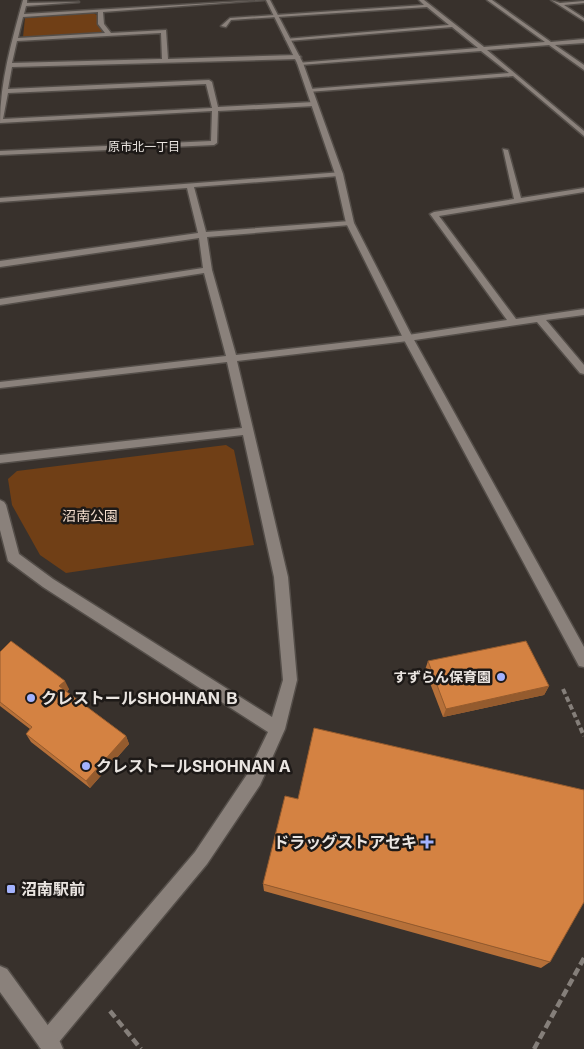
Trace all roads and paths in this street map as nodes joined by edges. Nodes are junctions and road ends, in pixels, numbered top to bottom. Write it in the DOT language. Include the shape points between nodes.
graph roads {
  1 [pos="262,0"];
  2 [pos="268,0"];
  3 [pos="421,0"];
  4 [pos="489,0"];
  5 [pos="553,0"];
  6 [pos="24,2"];
  7 [pos="77,2"];
  8 [pos="584,2"];
  9 [pos="560,4"];
  10 [pos="428,6"];
  11 [pos="100,11"];
  12 [pos="21,16"];
  13 [pos="277,17"];
  14 [pos="584,20"];
  15 [pos="224,26"];
  16 [pos="452,26"];
  17 [pos="109,34"];
  18 [pos="288,39"];
  19 [pos="16,40"];
  20 [pos="584,41"];
  21 [pos="550,44"];
  22 [pos="482,49"];
  23 [pos="195,60"];
  24 [pos="299,60"];
  25 [pos="165,61"];
  26 [pos="8,62"];
  27 [pos="584,68"];
  28 [pos="192,69"];
  29 [pos="514,74"];
  30 [pos="4,89"];
  31 [pos="310,91"];
  32 [pos="314,104"];
  33 [pos="214,109"];
  34 [pos="0,120"];
  35 [pos="582,130"];
  36 [pos="505,150"];
  37 [pos="0,153"];
  38 [pos="339,174"];
  39 [pos="190,186"];
  40 [pos="584,190"];
  41 [pos="0,200"];
  42 [pos="518,201"];
  43 [pos="350,223"];
  44 [pos="203,235"];
  45 [pos="0,264"];
  46 [pos="208,270"];
  47 [pos="0,302"];
  48 [pos="584,312"];
  49 [pos="540,319"];
  50 [pos="514,323"];
  51 [pos="408,338"];
  52 [pos="232,360"];
  53 [pos="584,371"];
  54 [pos="0,386"];
  55 [pos="248,432"];
  56 [pos="0,459"];
  57 [pos="0,505"];
  58 [pos="5,546"];
  59 [pos="584,661"];
  60 [pos="563,689"];
  61 [pos="277,729"];
  62 [pos="584,736"];
  63 [pos="584,958"];
  64 [pos="0,976"];
  65 [pos="110,1011"];
  66 [pos="50,1045"];
  67 [pos="141,1049"];
  68 [pos="534,1049"];
  1 -- 11 [label="street"];
  2 -- 13 [label="street"];
  3 -- 10 [label="street"];
  4 -- 21 [label="street"];
  5 -- 9 [label="street"];
  6 -- 7 [label="street"];
  6 -- 12 [label="street"];
  8 -- 9 [label="street"];
  9 -- 14 [label="street"];
  10 -- 13 [label="street"];
  10 -- 16 [label="street"];
  11 -- 12 [label="street"];
  11 -- 17 [label="street" via="102,24"];
  12 -- 19 [label="street"];
  13 -- 15 [label="street" via="230,19"];
  13 -- 18 [label="street"];
  16 -- 18 [label="street"];
  16 -- 22 [label="street"];
  17 -- 19 [label="street"];
  17 -- 25 [label="street" via="164,31"];
  18 -- 24 [label="street"];
  19 -- 26 [label="street"];
  20 -- 21 [label="street"];
  21 -- 22 [label="street"];
  21 -- 27 [label="street"];
  22 -- 24 [label="street"];
  22 -- 29 [label="street"];
  23 -- 24 [label="street"];
  23 -- 25 [label="street"];
  23 -- 28 [label="street"];
  24 -- 31 [label="street"];
  25 -- 26 [label="street"];
  26 -- 30 [label="street"];
  29 -- 31 [label="street"];
  29 -- 35 [label="street"];
  30 -- 33 [label="street" via="210,82"];
  30 -- 34 [label="street"];
  31 -- 32 [label="street"];
  32 -- 33 [label="street"];
  32 -- 38 [label="street"];
  33 -- 34 [label="street"];
  33 -- 37 [label="street" via="214,142"];
  36 -- 42 [label="street"];
  38 -- 39 [label="street"];
  38 -- 43 [label="street"];
  39 -- 41 [label="street"];
  39 -- 44 [label="street"];
  40 -- 42 [label="street"];
  42 -- 50 [label="street" via="434,214"];
  43 -- 44 [label="street"];
  43 -- 51 [label="street"];
  44 -- 45 [label="street"];
  44 -- 46 [label="street"];
  46 -- 47 [label="street"];
  46 -- 52 [label="street"];
  48 -- 49 [label="street"];
  49 -- 50 [label="street"];
  49 -- 53 [label="street"];
  50 -- 51 [label="street"];
  51 -- 52 [label="street"];
  51 -- 59 [label="street"];
  52 -- 54 [label="street"];
  52 -- 55 [label="street"];
  55 -- 56 [label="street"];
  55 -- 61 [label="street" via="281,577 290,680"];
  57 -- 58 [label="street"];
  58 -- 61 [label="street" via="14,557 48,582"];
  60 -- 62 [label="path"];
  61 -- 66 [label="street" via="254,779 201,858"];
  63 -- 68 [label="path"];
  64 -- 66 [label="street"];
  65 -- 67 [label="path"];
}
